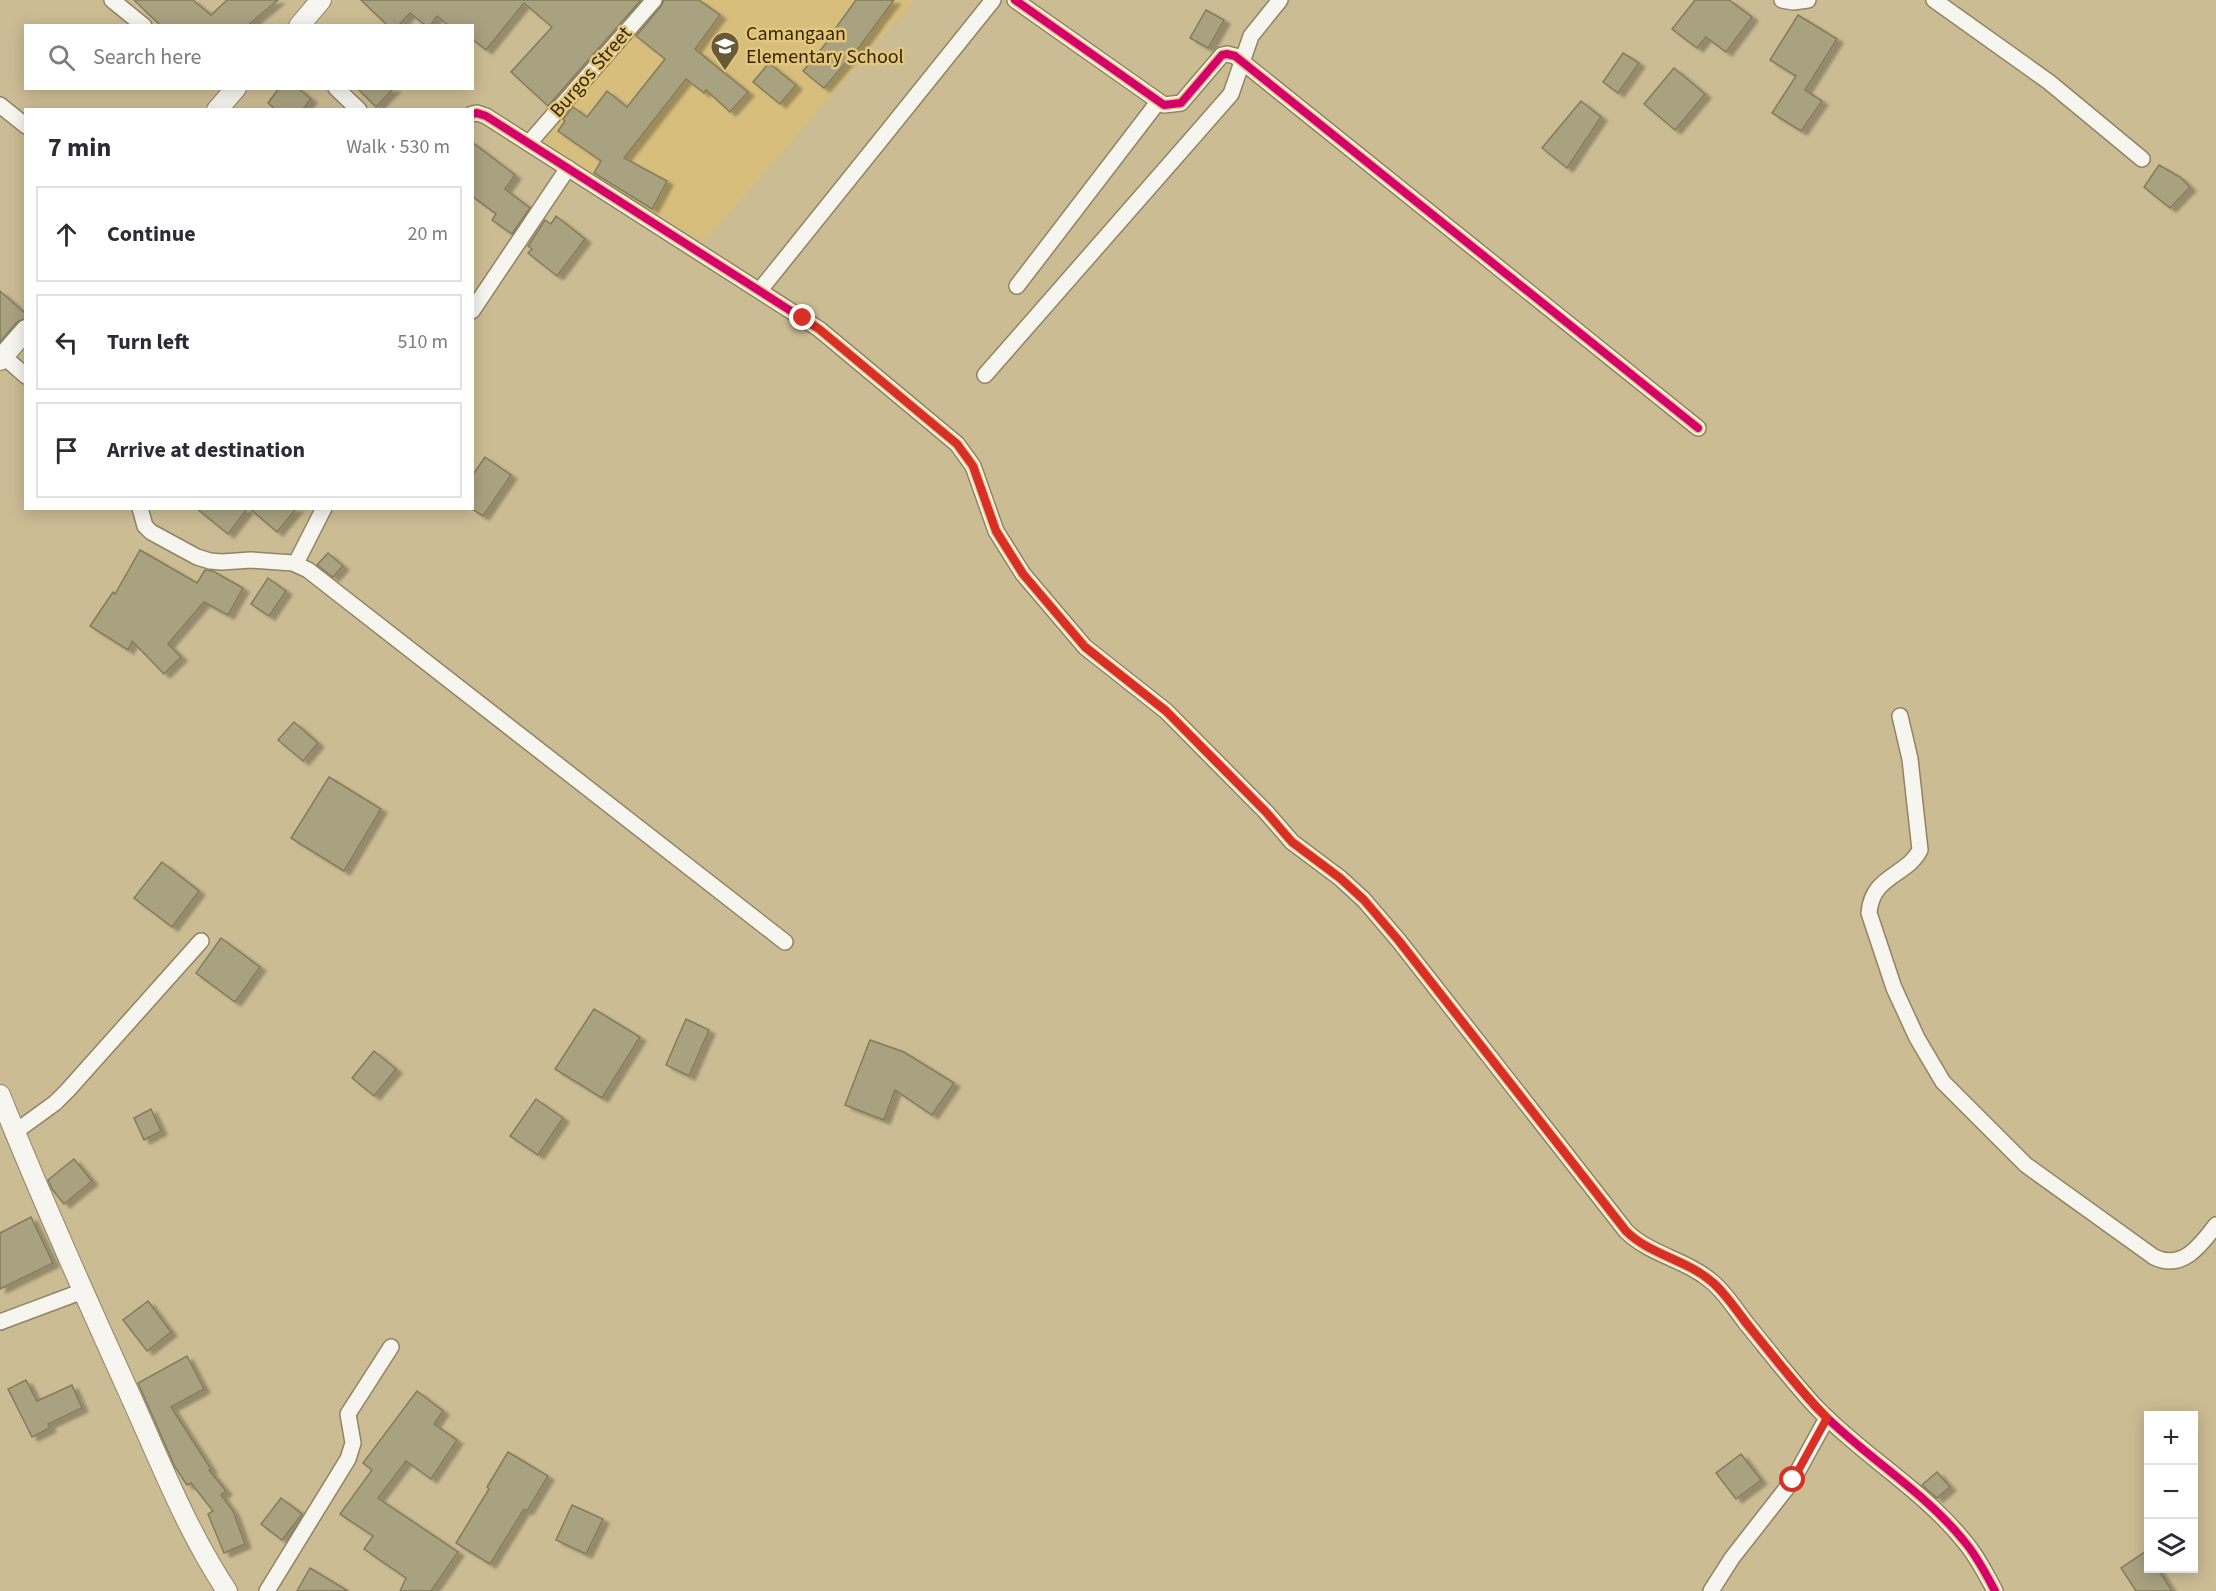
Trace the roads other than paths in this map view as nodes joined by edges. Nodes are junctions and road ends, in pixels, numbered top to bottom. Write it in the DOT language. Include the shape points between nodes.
graph roads {
  1 [pos="112,0"];
  2 [pos="321,0"];
  3 [pos="654,0"];
  4 [pos="993,0"];
  5 [pos="1015,0"];
  6 [pos="1280,0"];
  7 [pos="1782,0"];
  8 [pos="1808,0"];
  9 [pos="1934,0"];
  10 [pos="142,24"];
  11 [pos="301,24"];
  12 [pos="1243,62"];
  13 [pos="229,90"];
  14 [pos="338,90"];
  15 [pos="1158,102"];
  16 [pos="0,105"];
  17 [pos="217,108"];
  18 [pos="357,108"];
  19 [pos="474,113"];
  20 [pos="24,124"];
  21 [pos="529,143"];
  22 [pos="2142,159"];
  23 [pos="568,168"];
  24 [pos="1017,286"];
  25 [pos="760,290"];
  26 [pos="474,308"];
  27 [pos="24,332"];
  28 [pos="2,358"];
  29 [pos="24,374"];
  30 [pos="985,375"];
  31 [pos="1698,428"];
  32 [pos="141,510"];
  33 [pos="323,510"];
  34 [pos="296,564"];
  35 [pos="1900,716"];
  36 [pos="201,941"];
  37 [pos="785,942"];
  38 [pos="0,1095"];
  39 [pos="15,1132"];
  40 [pos="2216,1225"];
  41 [pos="83,1290"];
  42 [pos="0,1322"];
  43 [pos="390,1347"];
  44 [pos="1827,1418"];
  45 [pos="227,1591"];
  46 [pos="267,1591"];
  47 [pos="1711,1591"];
  48 [pos="1995,1591"];
  1 -- 10 [label="street"];
  2 -- 11 [label="street"];
  3 -- 21 [label="street, Burgos Street"];
  4 -- 25 [label="street"];
  5 -- 15 [label="street"];
  6 -- 12 [label="street" via="1251,36"];
  7 -- 8 [label="street"];
  9 -- 22 [label="street" via="2049,82"];
  12 -- 15 [label="street" via="1230,54 1222,55 1181,103"];
  12 -- 30 [label="street" via="1231,94"];
  12 -- 31 [label="street"];
  13 -- 17 [label="street"];
  14 -- 18 [label="street"];
  15 -- 24 [label="street"];
  16 -- 20 [label="street"];
  19 -- 21 [label="street" via="486,116"];
  21 -- 23 [label="street"];
  23 -- 25 [label="street"];
  23 -- 26 [label="street"];
  25 -- 44 [label="street" via="819,329 957,444 973,466 996,531 1023,574 1085,647 1166,711 1292,842 1364,900 1626,1231 1649,1249 1700,1273 1717,1286"];
  27 -- 28 [label="street"];
  28 -- 29 [label="street"];
  32 -- 34 [label="street" via="151,532 197,557 222,562"];
  33 -- 34 [label="street"];
  34 -- 37 [label="street"];
  35 -- 40 [label="street" via="1910,759 1920,850 1878,889 1869,913 1894,988 1931,1064 1957,1098 2026,1165 2161,1261 2186,1257"];
  36 -- 39 [label="street" via="68,1090"];
  38 -- 39 [label="street"];
  39 -- 41 [label="street"];
  41 -- 42 [label="street"];
  41 -- 45 [label="street" via="178,1502"];
  43 -- 46 [label="street" via="348,1414 353,1443 348,1460"];
  44 -- 47 [label="street" via="1793,1480"];
  44 -- 48 [label="street" via="1949,1523 1966,1542"];
}
